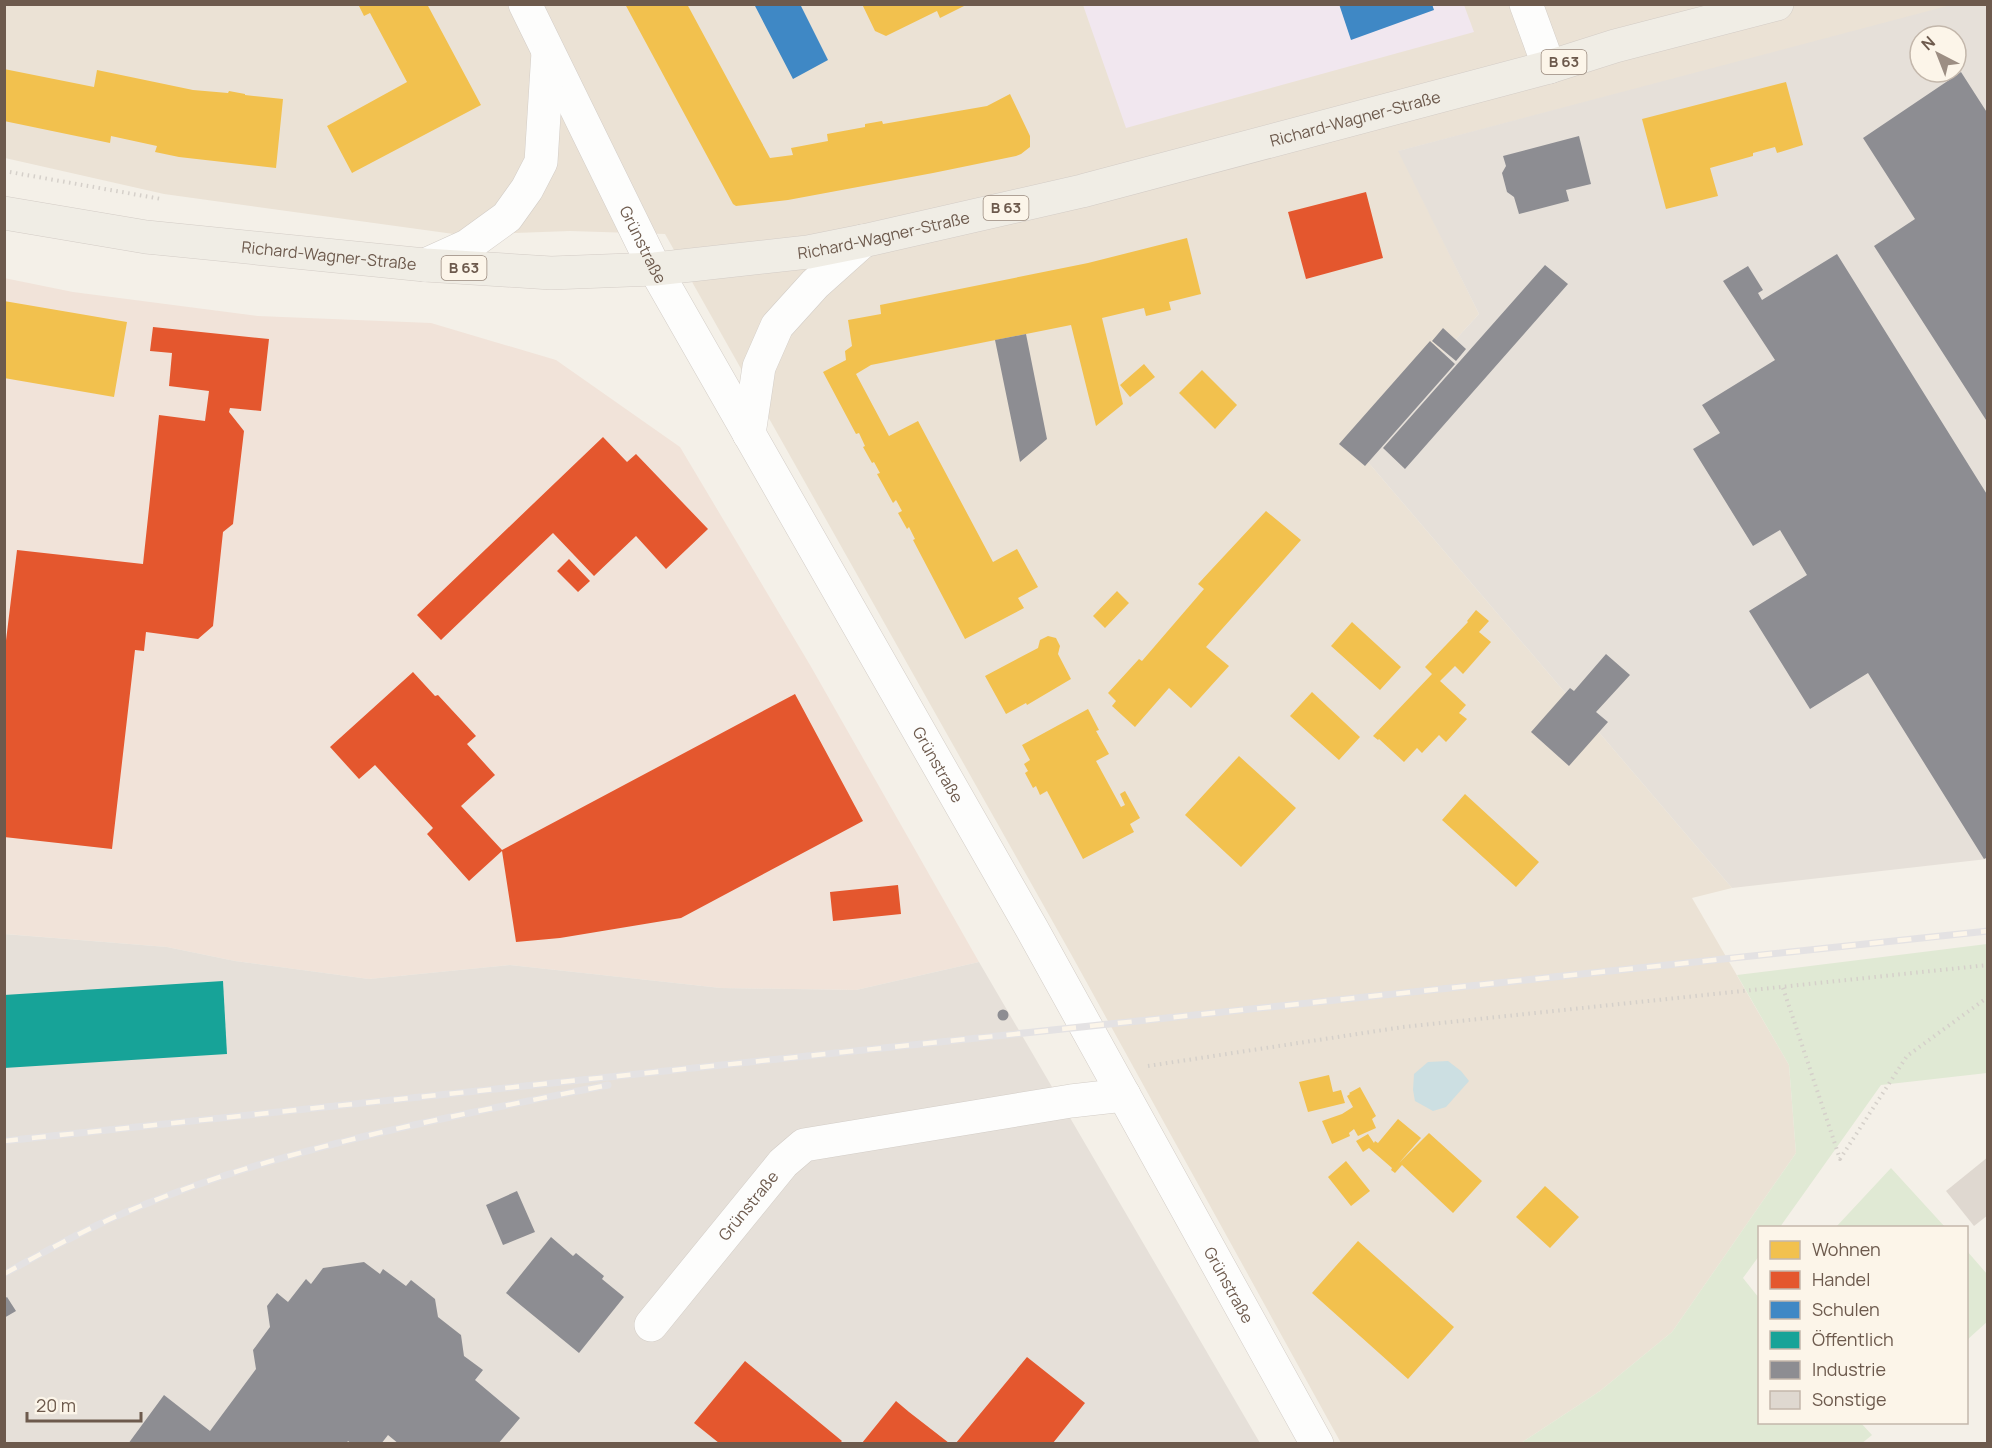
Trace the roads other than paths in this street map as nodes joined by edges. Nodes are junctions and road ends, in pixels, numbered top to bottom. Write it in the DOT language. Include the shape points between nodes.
graph roads {
  1 [pos="525,4"];
  2 [pos="1526,4"];
  3 [pos="1777,4"];
  4 [pos="548,50"];
  5 [pos="1549,66"];
  6 [pos="4,213"];
  7 [pos="863,241"];
  8 [pos="425,265"];
  9 [pos="656,269"];
  10 [pos="749,434"];
  11 [pos="1118,1083"];
  12 [pos="651,1325"];
  13 [pos="1317,1443"];
  1 -- 4 [label="street, Grünstraße"];
  2 -- 5 [label="street"];
  3 -- 5 [label="main road, Richard-Wagner-Straße / B 63"];
  4 -- 8 [label="street" via="541,162 527,189 499,223 467,246"];
  4 -- 9 [label="street, Grünstraße"];
  5 -- 7 [label="main road, Richard-Wagner-Straße / B 63" via="1082,191"];
  6 -- 8 [label="main road, Richard-Wagner-Straße / B 63" via="146,237"];
  7 -- 9 [label="main road, Richard-Wagner-Straße / B 63" via="808,252"];
  7 -- 10 [label="street" via="777,326 759,367"];
  8 -- 9 [label="main road, Richard-Wagner-Straße / B 63" via="551,273"];
  9 -- 10 [label="street, Grünstraße"];
  10 -- 11 [label="street, Grünstraße"];
  11 -- 12 [label="street, Grünstraße" via="1059,1103 804,1145 783,1163"];
  11 -- 13 [label="street, Grünstraße"];
}
